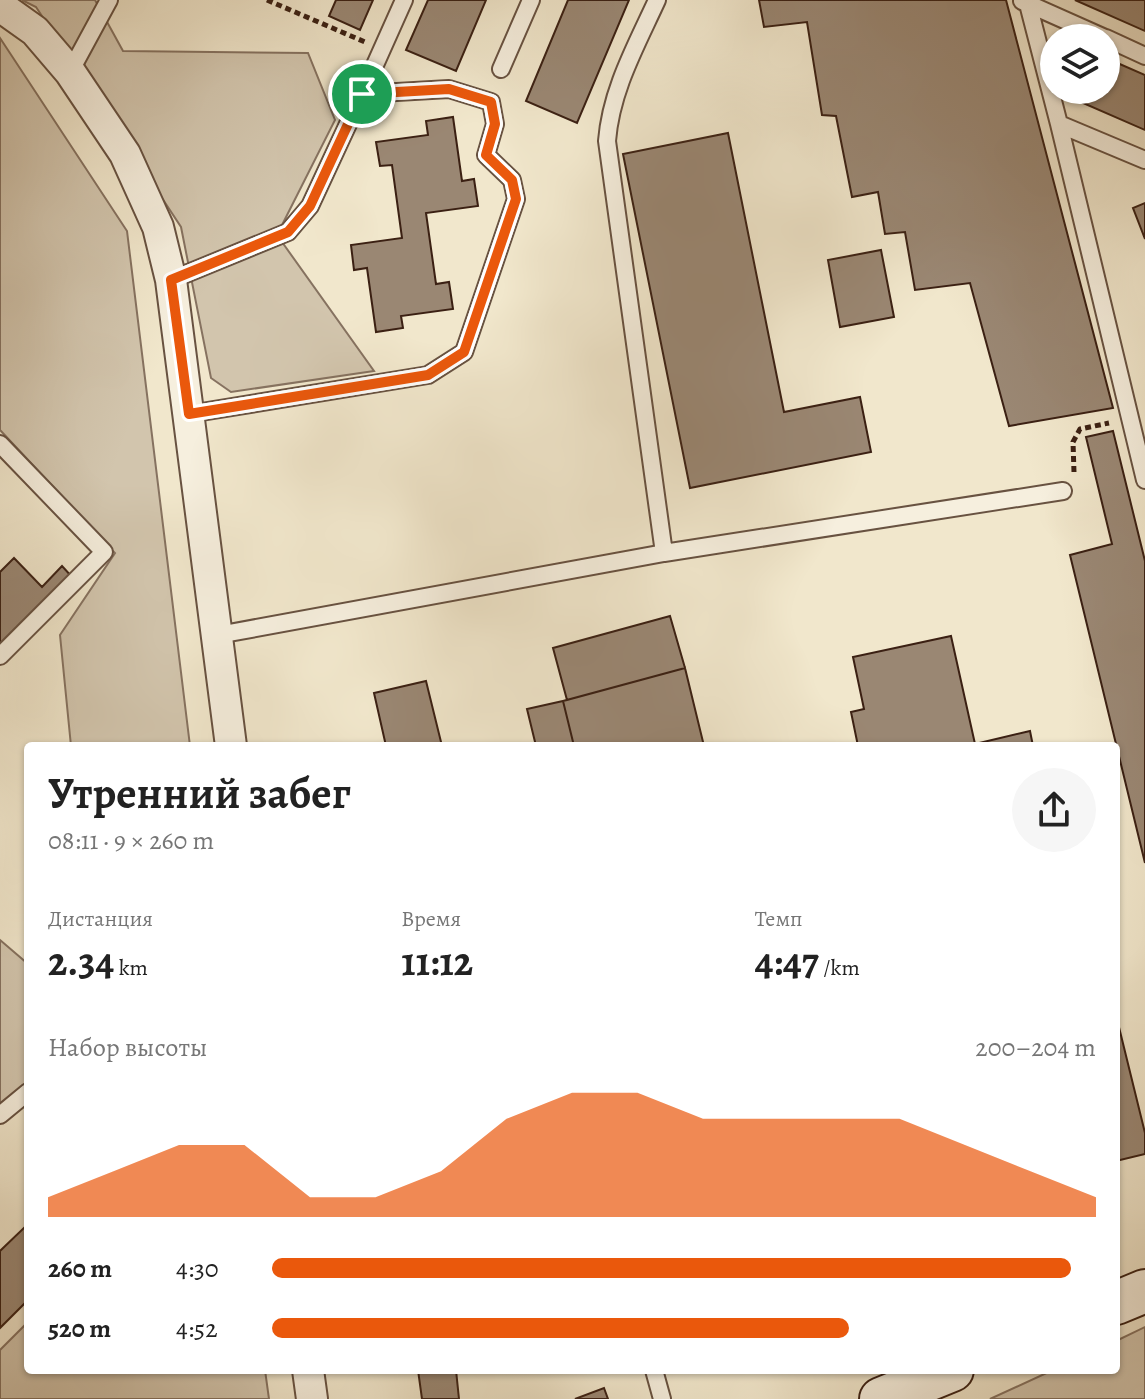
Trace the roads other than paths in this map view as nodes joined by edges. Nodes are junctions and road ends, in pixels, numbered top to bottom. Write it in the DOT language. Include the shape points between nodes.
graph roads {
  1 [pos="109,0"];
  2 [pos="404,0"];
  3 [pos="531,0"];
  4 [pos="657,0"];
  5 [pos="1025,1"];
  6 [pos="0,6"];
  7 [pos="1075,24"];
  8 [pos="1120,44"];
  9 [pos="1145,56"];
  10 [pos="501,69"];
  11 [pos="70,72"];
  12 [pos="362,94"];
  13 [pos="1059,124"];
  14 [pos="1145,160"];
  15 [pos="171,280"];
  16 [pos="189,414"];
  17 [pos="0,444"];
  18 [pos="1145,480"];
  19 [pos="1063,491"];
  20 [pos="664,553"];
  21 [pos="218,635"];
  22 [pos="0,656"];
  23 [pos="231,742"];
  24 [pos="24,1095"];
  25 [pos="0,1115"];
  26 [pos="1145,1291"];
  27 [pos="1120,1301"];
  28 [pos="309,1374"];
  29 [pos="655,1374"];
  30 [pos="942,1374"];
  31 [pos="312,1399"];
  32 [pos="662,1399"];
  33 [pos="881,1399"];
  1 -- 11 [label="lane"];
  2 -- 12 [label="lane"];
  3 -- 10 [label="lane"];
  4 -- 20 [label="lane" via="616,92 607,141"];
  5 -- 7 [label="lane"];
  5 -- 13 [label="lane"];
  6 -- 11 [label="street" via="35,31"];
  8 -- 9 [label="lane"];
  11 -- 15 [label="street" via="125,154 158,227"];
  12 -- 15 [label="lane" via="310,206 288,232"];
  12 -- 16 [label="lane" via="449,89 491,102 495,124 486,155 512,180 516,199 464,352 428,375"];
  13 -- 14 [label="lane"];
  13 -- 18 [label="lane"];
  15 -- 16 [label="street"];
  16 -- 21 [label="street"];
  17 -- 22 [label="lane" via="104,552"];
  19 -- 20 [label="lane"];
  20 -- 21 [label="lane"];
  21 -- 23 [label="street"];
  24 -- 25 [label="lane"];
  26 -- 27 [label="street"];
  28 -- 31 [label="street"];
  29 -- 32 [label="lane"];
  30 -- 33 [label="street"];
}
